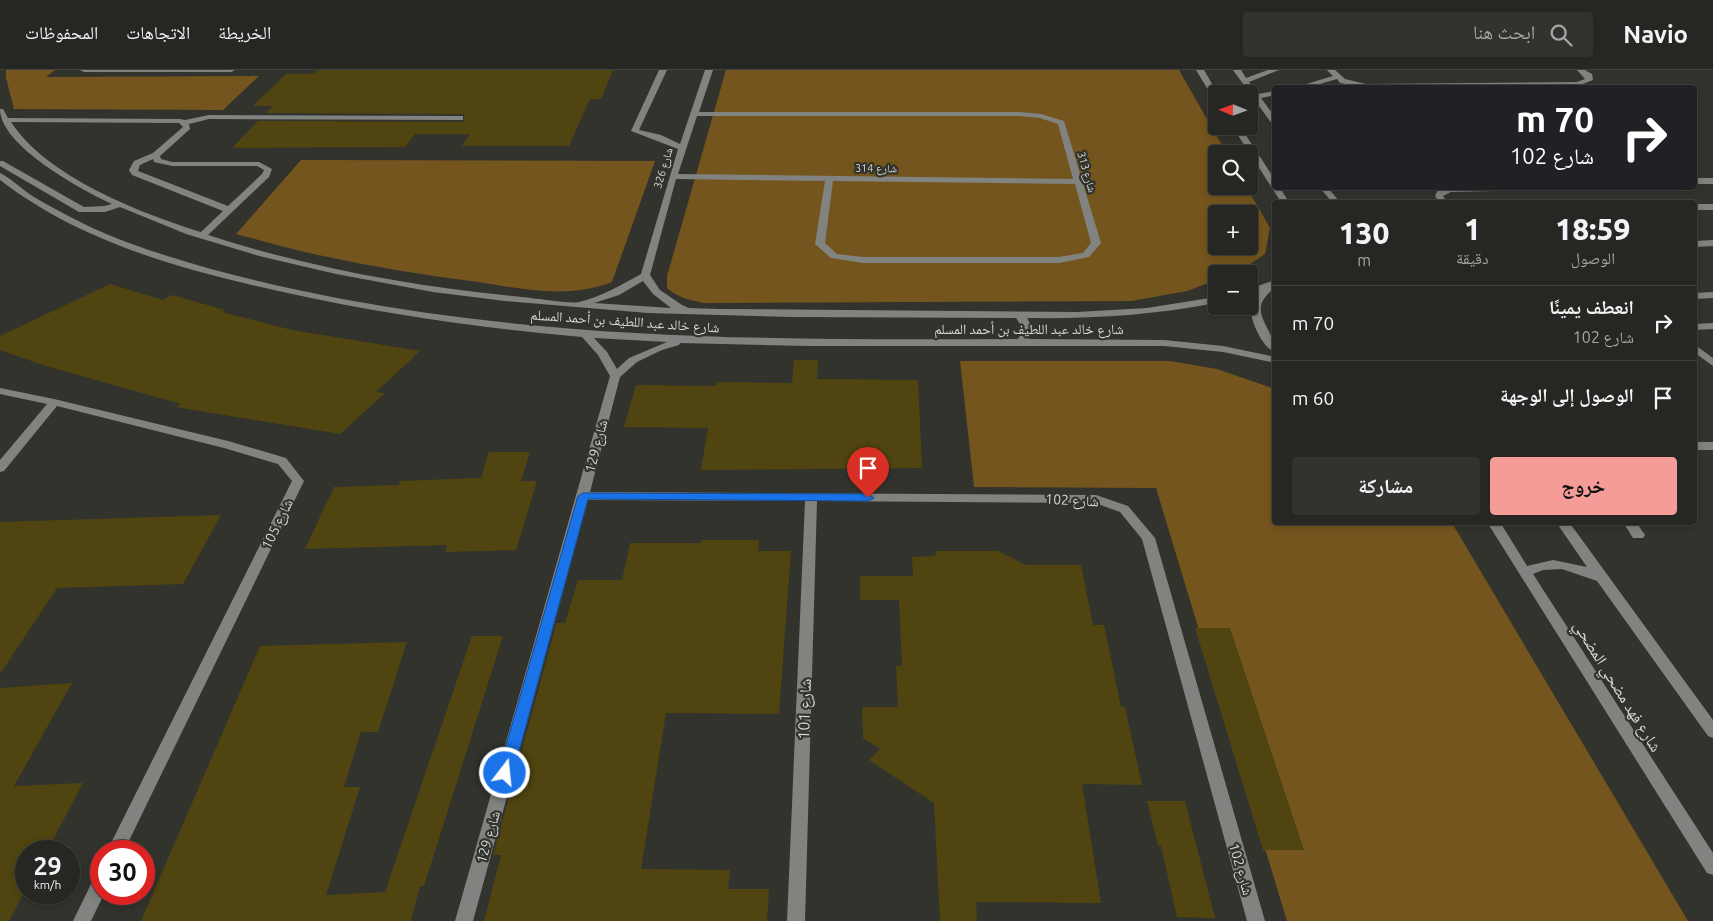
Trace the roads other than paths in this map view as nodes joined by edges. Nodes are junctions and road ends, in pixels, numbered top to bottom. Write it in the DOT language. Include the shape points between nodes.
graph roads {
  1 [pos="84,70"];
  2 [pos="231,70"];
  3 [pos="663,70"];
  4 [pos="709,70"];
  5 [pos="1200,70"];
  6 [pos="1237,70"];
  7 [pos="1275,70"];
  8 [pos="1331,70"];
  9 [pos="1581,70"];
  10 [pos="1338,77"];
  11 [pos="1245,81"];
  12 [pos="1209,85"];
  13 [pos="1248,85"];
  14 [pos="1307,85"];
  15 [pos="1360,85"];
  16 [pos="1472,85"];
  17 [pos="1272,94"];
  18 [pos="1258,97"];
  19 [pos="1258,100"];
  20 [pos="0,111"];
  21 [pos="694,114"];
  22 [pos="460,118"];
  23 [pos="1272,118"];
  24 [pos="6,120"];
  25 [pos="184,122"];
  26 [pos="1242,135"];
  27 [pos="683,148"];
  28 [pos="156,155"];
  29 [pos="0,163"];
  30 [pos="0,176"];
  31 [pos="674,176"];
  32 [pos="829,179"];
  33 [pos="1697,181"];
  34 [pos="1713,181"];
  35 [pos="1078,182"];
  36 [pos="1272,182"];
  37 [pos="1326,190"];
  38 [pos="1334,200"];
  39 [pos="121,204"];
  40 [pos="1697,207"];
  41 [pos="1713,207"];
  42 [pos="229,210"];
  43 [pos="202,236"];
  44 [pos="1713,243"];
  45 [pos="1697,244"];
  46 [pos="645,275"];
  47 [pos="1272,285"];
  48 [pos="1258,289"];
  49 [pos="1713,295"];
  50 [pos="1697,296"];
  51 [pos="1208,301"];
  52 [pos="573,306"];
  53 [pos="695,313"];
  54 [pos="1017,314"];
  55 [pos="1713,326"];
  56 [pos="1697,327"];
  57 [pos="585,334"];
  58 [pos="688,340"];
  59 [pos="1021,342"];
  60 [pos="1272,346"];
  61 [pos="1697,350"];
  62 [pos="1272,359"];
  63 [pos="1713,363"];
  64 [pos="615,376"];
  65 [pos="0,391"];
  66 [pos="54,402"];
  67 [pos="1697,446"];
  68 [pos="1713,446"];
  69 [pos="0,468"];
  70 [pos="583,496"];
  71 [pos="811,497"];
  72 [pos="1495,525"];
  73 [pos="1564,525"];
  74 [pos="1631,525"];
  75 [pos="1638,535"];
  76 [pos="1525,572"];
  77 [pos="1602,578"];
  78 [pos="1713,732"];
  79 [pos="121,840"];
  80 [pos="1713,868"];
  81 [pos="90,905"];
  82 [pos="82,921"];
  83 [pos="464,921"];
  84 [pos="796,921"];
  85 [pos="1256,921"];
  1 -- 2 [label="street"];
  3 -- 27 [label="street" via="635,131"];
  4 -- 21 [label="street, شارع 326"];
  5 -- 12 [label="street"];
  6 -- 11 [label="street"];
  7 -- 11 [label="street"];
  8 -- 10 [label="street"];
  9 -- 16 [label="street" via="1590,80 1578,84"];
  10 -- 14 [label="street"];
  10 -- 15 [label="street"];
  11 -- 13 [label="street"];
  17 -- 18 [label="street"];
  19 -- 23 [label="street"];
  20 -- 24 [label="street, شارع خالد عبد اللطيف بن أحمد المسلم"];
  21 -- 27 [label="street, شارع 326"];
  21 -- 35 [label="street, شارع 313" via="1041,116 1061,123"];
  22 -- 25 [label="street" via="209,117"];
  24 -- 25 [label="street"];
  24 -- 39 [label="street, شارع خالد عبد اللطيف بن أحمد المسلم" via="18,138 38,156"];
  25 -- 28 [label="street" via="186,129"];
  26 -- 36 [label="street"];
  27 -- 31 [label="street, شارع 326"];
  28 -- 42 [label="street" via="137,163 132,170"];
  28 -- 42 [label="street" via="156,160 165,163 259,164 268,169 266,175"];
  29 -- 39 [label="street" via="82,210 96,211"];
  30 -- 57 [label="street, شارع خالد عبد اللطيف بن أحمد المسلم" via="34,202 83,227 146,252 224,276 387,310"];
  31 -- 32 [label="street, شارع 314"];
  31 -- 46 [label="street, شارع 326"];
  32 -- 35 [label="street, شارع 314"];
  32 -- 35 [label="street, شارع 313" via="820,244 834,256 863,260 1059,260 1086,255 1096,242"];
  33 -- 34 [label="street"];
  37 -- 38 [label="street"];
  39 -- 43 [label="street, شارع خالد عبد اللطيف بن أحمد المسلم"];
  40 -- 41 [label="street"];
  42 -- 43 [label="street"];
  43 -- 52 [label="street, شارع خالد عبد اللطيف بن أحمد المسلم" via="294,261 384,280"];
  44 -- 45 [label="street"];
  46 -- 52 [label="street" via="616,293"];
  46 -- 53 [label="street" via="659,295"];
  47 -- 48 [label="street"];
  47 -- 60 [label="street" via="1258,300 1255,315 1261,333"];
  49 -- 50 [label="street"];
  51 -- 54 [label="street, شارع خالد عبد اللطيف بن أحمد المسلم" via="1113,313"];
  52 -- 53 [label="street, شارع خالد عبد اللطيف بن أحمد المسلم"];
  53 -- 54 [label="street, شارع خالد عبد اللطيف بن أحمد المسلم"];
  54 -- 59 [label="street" via="1028,328 1028,334"];
  55 -- 56 [label="street"];
  57 -- 58 [label="street, شارع خالد عبد اللطيف بن أحمد المسلم"];
  57 -- 64 [label="street" via="603,354"];
  58 -- 59 [label="street, شارع خالد عبد اللطيف بن أحمد المسلم"];
  58 -- 64 [label="street" via="645,354"];
  59 -- 62 [label="street, شارع خالد عبد اللطيف بن أحمد المسلم" via="1174,344 1223,349"];
  61 -- 63 [label="street"];
  64 -- 70 [label="street, شارع 129"];
  65 -- 66 [label="street, شارع 105"];
  66 -- 69 [label="street"];
  66 -- 79 [label="street, شارع 105" via="282,461 298,481"];
  67 -- 68 [label="street"];
  70 -- 71 [label="street, شارع 102"];
  70 -- 83 [label="street, شارع 129"];
  71 -- 84 [label="street, شارع 101"];
  71 -- 85 [label="street, شارع 102" via="1096,498 1124,509 1148,538"];
  72 -- 76 [label="street, شارع فهد مضحي المضحي"];
  73 -- 77 [label="street"];
  74 -- 75 [label="street"];
  76 -- 77 [label="street" via="1533,567 1556,564"];
  76 -- 80 [label="street, شارع فهد مضحي المضحي"];
  77 -- 78 [label="street"];
  81 -- 82 [label="street"];
}
